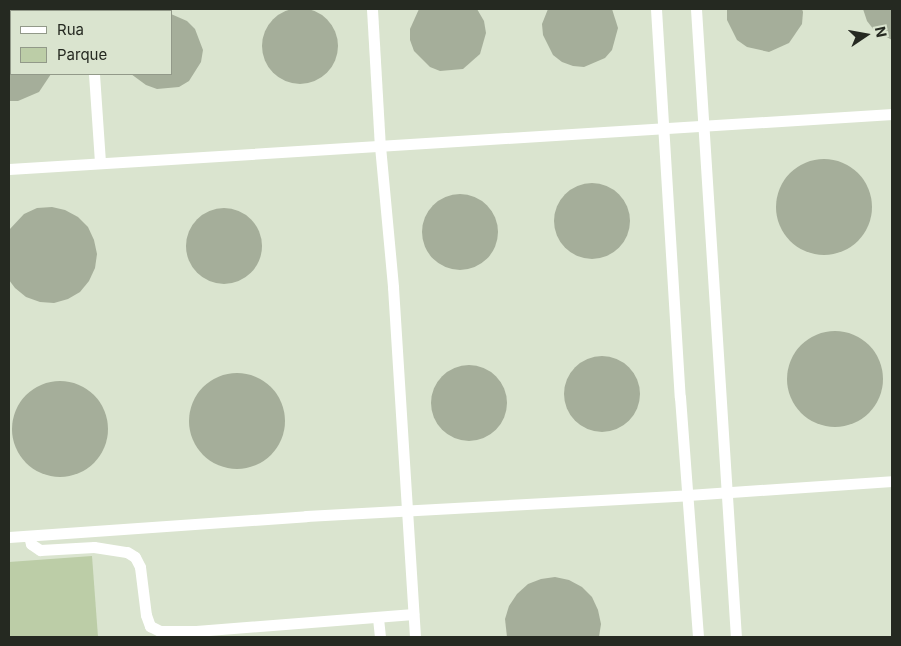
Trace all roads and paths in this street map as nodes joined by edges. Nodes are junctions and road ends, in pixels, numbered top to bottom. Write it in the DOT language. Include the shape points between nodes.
graph roads {
  1 [pos="372,9"];
  2 [pos="656,9"];
  3 [pos="696,9"];
  4 [pos="94,75"];
  5 [pos="892,114"];
  6 [pos="703,126"];
  7 [pos="665,129"];
  8 [pos="380,146"];
  9 [pos="100,163"];
  10 [pos="9,169"];
  11 [pos="892,480"];
  12 [pos="728,492"];
  13 [pos="688,495"];
  14 [pos="407,511"];
  15 [pos="28,536"];
  16 [pos="9,537"];
  17 [pos="413,614"];
  18 [pos="378,618"];
  19 [pos="151,632"];
  20 [pos="196,634"];
  21 [pos="380,637"];
  22 [pos="415,637"];
  23 [pos="698,637"];
  24 [pos="736,637"];
  1 -- 8 [label="street"];
  2 -- 7 [label="street"];
  3 -- 6 [label="street"];
  4 -- 9 [label="street"];
  5 -- 6 [label="street"];
  6 -- 7 [label="street"];
  6 -- 12 [label="street"];
  7 -- 8 [label="street"];
  7 -- 13 [label="street"];
  8 -- 9 [label="street"];
  8 -- 14 [label="street" via="393,287"];
  9 -- 10 [label="street"];
  11 -- 12 [label="street"];
  12 -- 13 [label="street"];
  12 -- 24 [label="street"];
  13 -- 14 [label="street"];
  13 -- 23 [label="street"];
  14 -- 15 [label="street"];
  14 -- 17 [label="street"];
  15 -- 16 [label="street"];
  15 -- 19 [label="street" via="31,544 40,550 101,548 128,552 135,557 140,566"];
  17 -- 18 [label="street"];
  17 -- 22 [label="street"];
  18 -- 20 [label="street"];
  18 -- 21 [label="street"];
  19 -- 20 [label="street"];
}
